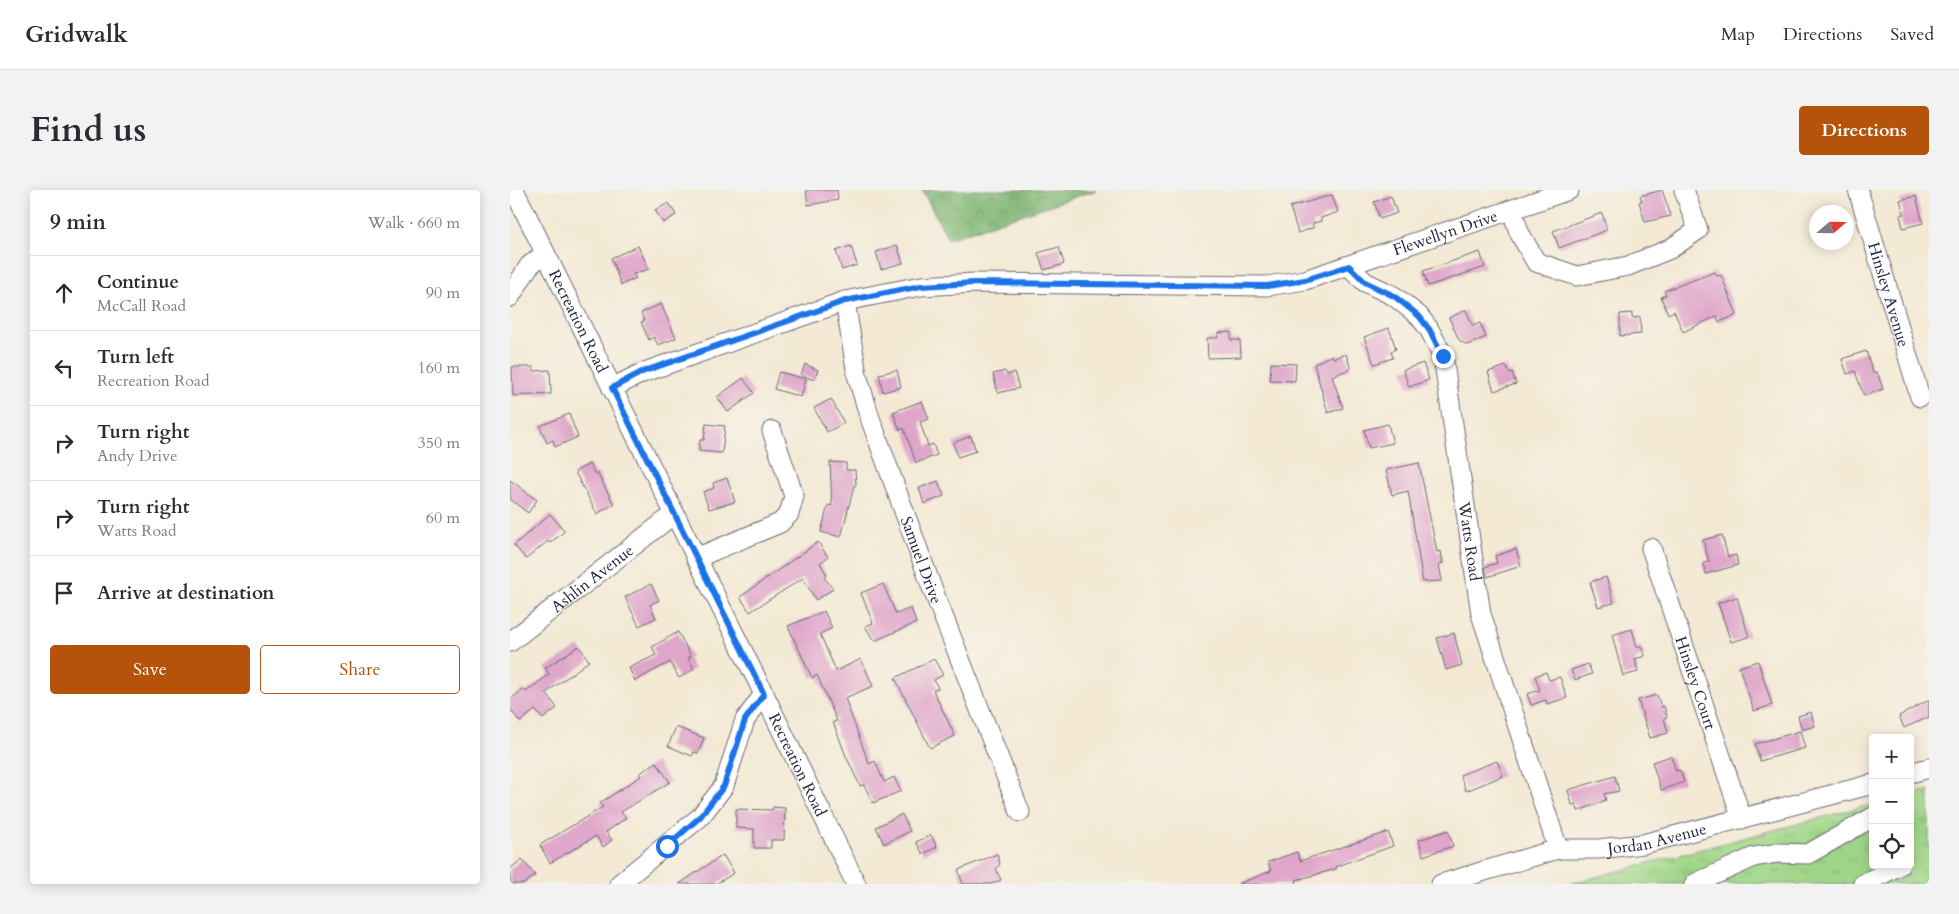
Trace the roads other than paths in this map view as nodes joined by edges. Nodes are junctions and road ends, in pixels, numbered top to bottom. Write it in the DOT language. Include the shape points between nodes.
graph roads {
  1 [pos="514,190"];
  2 [pos="1569,190"];
  3 [pos="1684,190"];
  4 [pos="1858,190"];
  5 [pos="1512,210"];
  6 [pos="545,253"];
  7 [pos="1349,266"];
  8 [pos="510,297"];
  9 [pos="845,301"];
  10 [pos="612,388"];
  11 [pos="1920,397"];
  12 [pos="772,431"];
  13 [pos="674,514"];
  14 [pos="1651,548"];
  15 [pos="696,558"];
  16 [pos="510,642"];
  17 [pos="764,694"];
  18 [pos="1929,768"];
  19 [pos="1914,772"];
  20 [pos="1869,785"];
  21 [pos="1020,812"];
  22 [pos="1742,819"];
  23 [pos="1869,819"];
  24 [pos="1558,848"];
  25 [pos="1892,869"];
  26 [pos="619,884"];
  27 [pos="856,884"];
  28 [pos="1441,884"];
  29 [pos="1694,884"];
  30 [pos="1863,884"];
  1 -- 6 [label="street, Recreation Road"];
  2 -- 5 [label="street, Flewellyn Drive"];
  3 -- 5 [label="street" via="1698,230 1670,249 1628,266 1576,276 1536,262 1519,232"];
  4 -- 11 [label="street, Hinsley Avenue"];
  5 -- 7 [label="street, Flewellyn Drive"];
  6 -- 8 [label="street" via="529,266"];
  6 -- 10 [label="street, Recreation Road"];
  7 -- 9 [label="street, Flewellyn Drive" via="1305,280 1267,286 974,283 921,286"];
  7 -- 24 [label="street, Watts Road" via="1365,282 1394,296 1419,316 1443,356 1481,614"];
  9 -- 10 [label="street, Flewellyn Drive" via="642,372"];
  9 -- 21 [label="street, Samuel Drive" via="857,376 870,418"];
  10 -- 13 [label="street, Recreation Road"];
  12 -- 15 [label="street" via="794,496 789,514 780,523"];
  13 -- 15 [label="street, Recreation Road"];
  13 -- 16 [label="street, Ashlin Avenue"];
  14 -- 22 [label="street, Hinsley Court"];
  15 -- 17 [label="street, Recreation Road"];
  17 -- 26 [label="street" via="745,720 724,786 700,817"];
  17 -- 27 [label="street, Recreation Road"];
  18 -- 19 [label="street"];
  20 -- 22 [label="street, Jordan Avenue"];
  22 -- 24 [label="street, Jordan Avenue" via="1643,844 1598,849"];
  23 -- 29 [label="street" via="1808,854 1778,853 1754,857"];
  24 -- 28 [label="street, Jordan Avenue"];
  25 -- 30 [label="street"];
}
